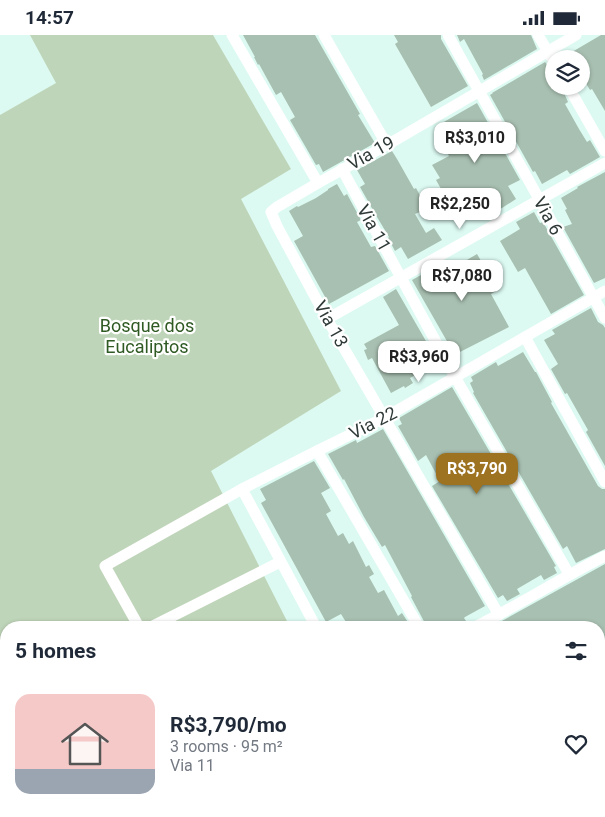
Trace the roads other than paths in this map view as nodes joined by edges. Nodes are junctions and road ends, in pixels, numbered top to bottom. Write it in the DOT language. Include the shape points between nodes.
graph roads {
  1 [pos="232,35"];
  2 [pos="324,35"];
  3 [pos="448,35"];
  4 [pos="538,35"];
  5 [pos="576,35"];
  6 [pos="547,50"];
  7 [pos="550,50"];
  8 [pos="545,53"];
  9 [pos="479,91"];
  10 [pos="573,95"];
  11 [pos="387,145"];
  12 [pos="605,151"];
  13 [pos="605,163"];
  14 [pos="342,169"];
  15 [pos="318,183"];
  16 [pos="539,200"];
  17 [pos="271,212"];
  18 [pos="402,278"];
  19 [pos="605,291"];
  20 [pos="594,298"];
  21 [pos="605,318"];
  22 [pos="328,319"];
  23 [pos="525,337"];
  24 [pos="455,377"];
  25 [pos="384,418"];
  26 [pos="317,451"];
  27 [pos="605,482"];
  28 [pos="242,489"];
  29 [pos="605,556"];
  30 [pos="280,562"];
  31 [pos="569,574"];
  32 [pos="499,615"];
  33 [pos="136,621"];
  34 [pos="163,621"];
  35 [pos="313,621"];
  36 [pos="416,621"];
  37 [pos="487,621"];
  1 -- 15 [label="street"];
  2 -- 11 [label="street"];
  3 -- 9 [label="street, Via 6"];
  4 -- 6 [label="street"];
  5 -- 7 [label="street, Via 19"];
  8 -- 9 [label="street, Via 19"];
  9 -- 11 [label="street, Via 19"];
  9 -- 16 [label="street, Via 6"];
  10 -- 12 [label="street"];
  11 -- 14 [label="street, Via 19"];
  13 -- 16 [label="street"];
  14 -- 15 [label="street, Via 19"];
  14 -- 18 [label="street, Via 11"];
  15 -- 17 [label="street, Via 19"];
  16 -- 18 [label="street"];
  16 -- 20 [label="street, Via 6"];
  17 -- 22 [label="street, Via 13"];
  18 -- 22 [label="street"];
  18 -- 24 [label="street, Via 11"];
  19 -- 20 [label="street, Via 22"];
  20 -- 21 [label="street, Via 6"];
  20 -- 23 [label="street, Via 22"];
  22 -- 25 [label="street, Via 13"];
  23 -- 24 [label="street, Via 22"];
  23 -- 27 [label="street"];
  24 -- 25 [label="street, Via 22"];
  24 -- 31 [label="street, Via 11"];
  25 -- 26 [label="street, Via 22"];
  25 -- 32 [label="street, Via 13"];
  26 -- 28 [label="street, Via 22"];
  26 -- 36 [label="street"];
  28 -- 30 [label="street"];
  28 -- 33 [label="street, Via 22" via="105,566"];
  29 -- 31 [label="street"];
  30 -- 34 [label="street"];
  30 -- 35 [label="street"];
  31 -- 32 [label="street"];
  32 -- 37 [label="street"];
}
